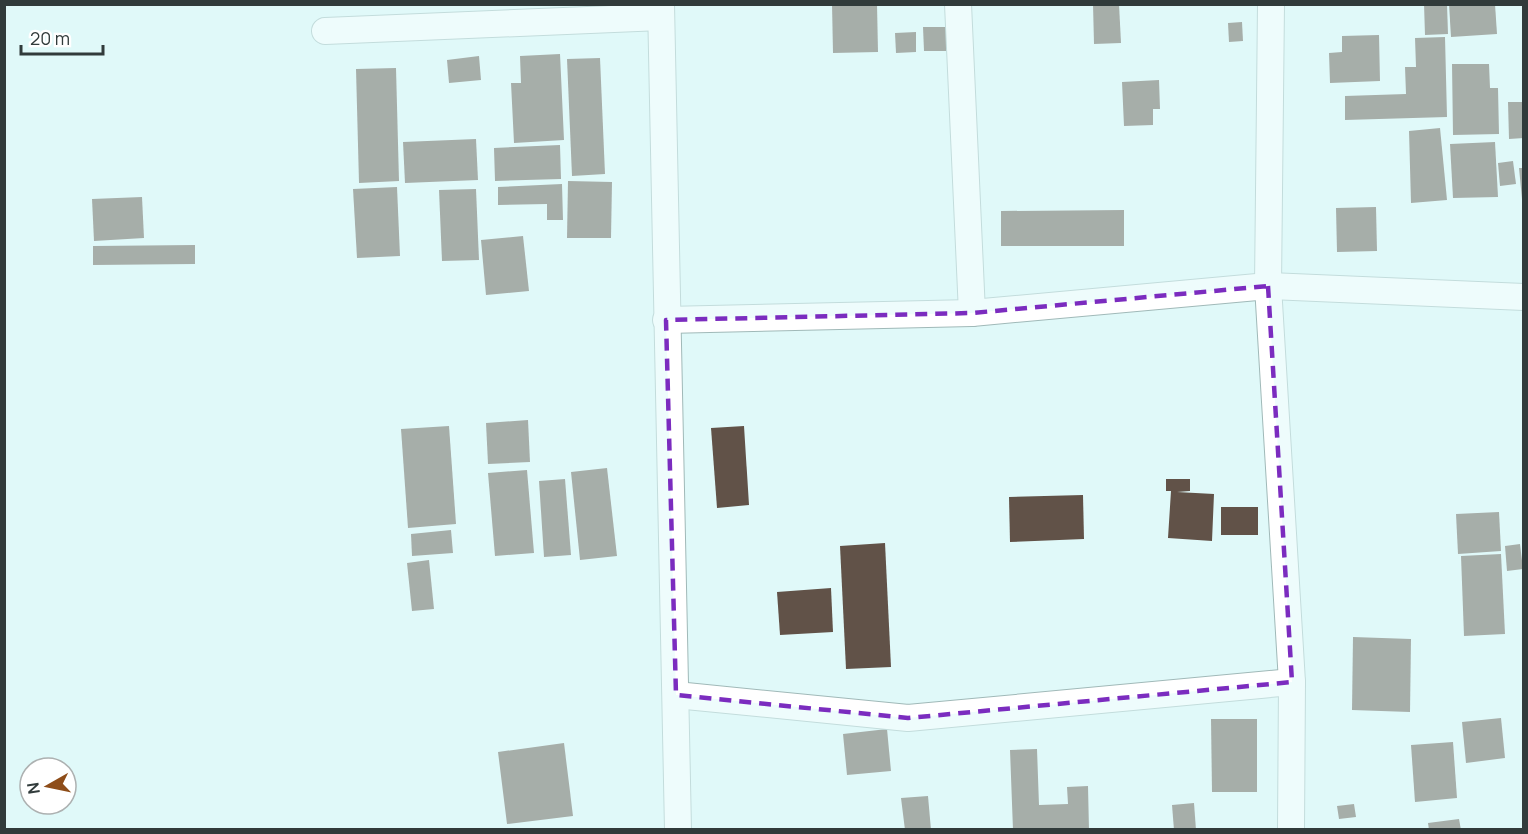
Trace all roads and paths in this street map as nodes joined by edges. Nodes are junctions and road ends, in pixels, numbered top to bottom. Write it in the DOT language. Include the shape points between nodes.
graph roads {
  1 [pos="958,4"];
  2 [pos="1271,4"];
  3 [pos="661,10"];
  4 [pos="325,31"];
  5 [pos="1268,286"];
  6 [pos="1524,297"];
  7 [pos="972,313"];
  8 [pos="666,320"];
  9 [pos="1292,682"];
  10 [pos="676,695"];
  11 [pos="678,830"];
  12 [pos="1291,830"];
  1 -- 7 [label="street"];
  2 -- 5 [label="street"];
  3 -- 4 [label="street"];
  3 -- 8 [label="street"];
  5 -- 6 [label="street"];
  5 -- 7 [label="street"];
  5 -- 9 [label="street"];
  7 -- 8 [label="street"];
  8 -- 10 [label="street"];
  9 -- 10 [label="street" via="908,718"];
  9 -- 12 [label="street"];
  10 -- 11 [label="street"];
}
